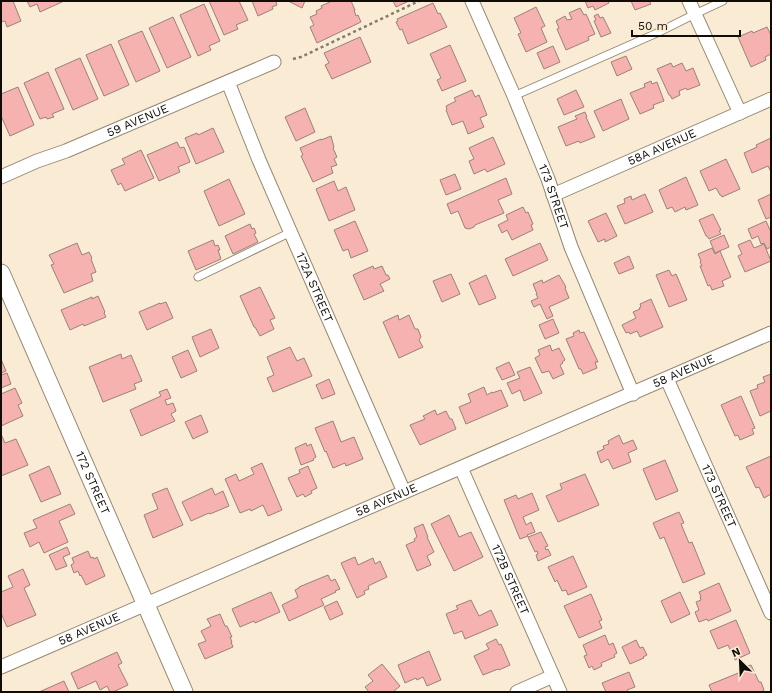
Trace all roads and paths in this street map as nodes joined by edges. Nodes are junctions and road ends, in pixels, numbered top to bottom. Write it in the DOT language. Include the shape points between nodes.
graph roads {
  1 [pos="419,1"];
  2 [pos="472,1"];
  3 [pos="689,1"];
  4 [pos="723,1"];
  5 [pos="695,14"];
  6 [pos="292,58"];
  7 [pos="274,62"];
  8 [pos="228,82"];
  9 [pos="514,96"];
  10 [pos="771,99"];
  11 [pos="740,113"];
  12 [pos="1,177"];
  13 [pos="553,195"];
  14 [pos="291,232"];
  15 [pos="1,273"];
  16 [pos="198,277"];
  17 [pos="771,333"];
  18 [pos="667,379"];
  19 [pos="633,394"];
  20 [pos="461,468"];
  21 [pos="404,492"];
  22 [pos="145,604"];
  23 [pos="771,613"];
  24 [pos="1,667"];
  25 [pos="553,676"];
  26 [pos="184,692"];
  27 [pos="517,692"];
  28 [pos="560,692"];
  1 -- 6 [label="path" via="301,57"];
  2 -- 9 [label="street, 173 STREET"];
  3 -- 5 [label="street"];
  4 -- 5 [label="lane"];
  5 -- 9 [label="lane"];
  5 -- 11 [label="street"];
  7 -- 8 [label="street, 59 AVENUE"];
  8 -- 12 [label="street, 59 AVENUE"];
  8 -- 14 [label="street, 172A STREET"];
  9 -- 13 [label="street, 173 STREET"];
  10 -- 11 [label="street, 58A AVENUE"];
  11 -- 13 [label="street, 58A AVENUE"];
  13 -- 19 [label="street, 173 STREET" via="571,247"];
  14 -- 16 [label="lane"];
  14 -- 21 [label="street, 172A STREET"];
  15 -- 22 [label="street, 172 STREET"];
  17 -- 18 [label="street, 58 AVENUE"];
  18 -- 19 [label="street, 58 AVENUE"];
  18 -- 23 [label="street, 173 STREET"];
  19 -- 20 [label="street, 58 AVENUE"];
  20 -- 21 [label="street, 58 AVENUE"];
  20 -- 25 [label="street, 172B STREET"];
  21 -- 22 [label="street, 58 AVENUE"];
  22 -- 24 [label="street, 58 AVENUE"];
  22 -- 26 [label="street, 172 STREET"];
  25 -- 27 [label="street"];
  25 -- 28 [label="street, 172B STREET"];
}
